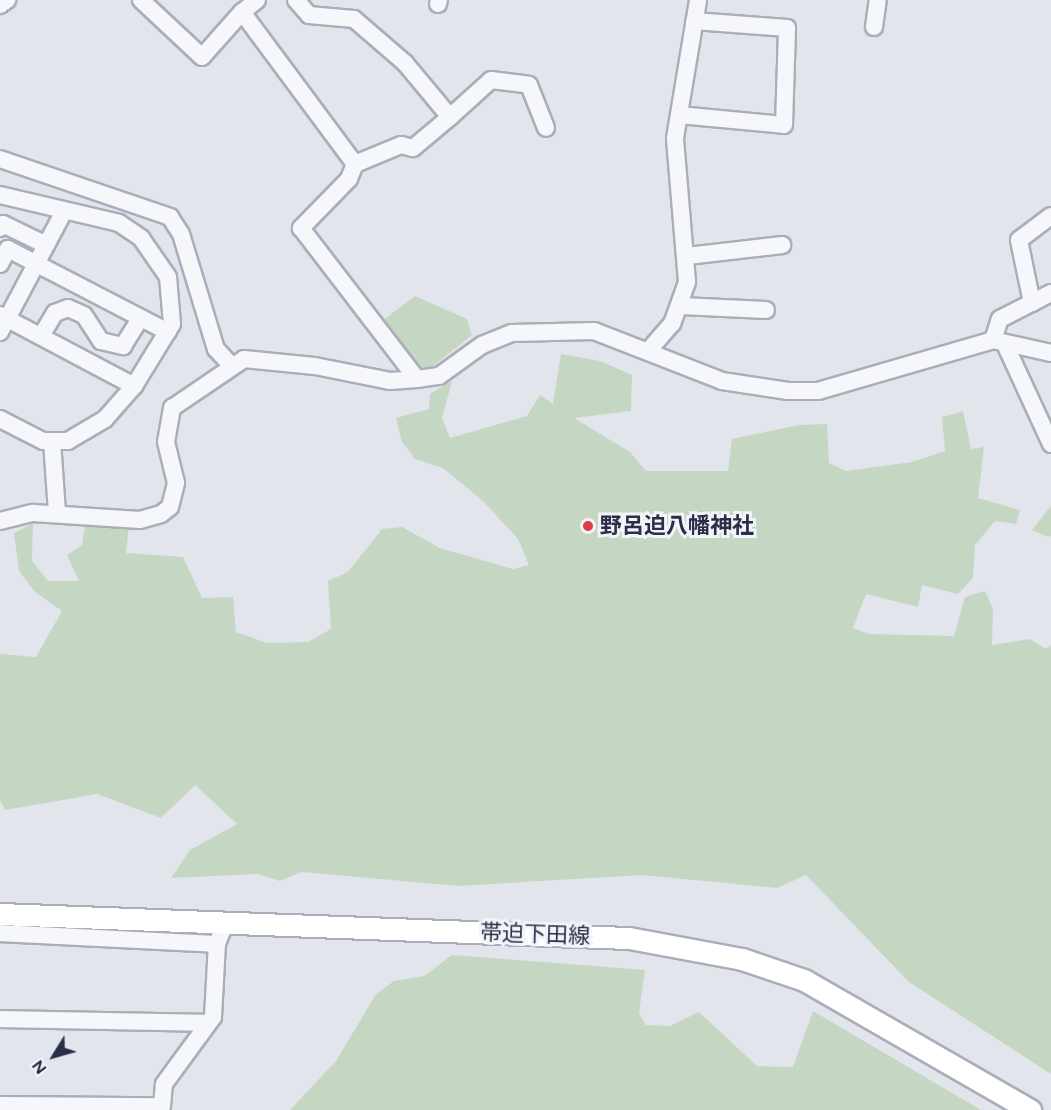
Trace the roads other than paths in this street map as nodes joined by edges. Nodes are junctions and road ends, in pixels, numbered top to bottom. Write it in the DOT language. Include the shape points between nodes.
graph roads {
  1 [pos="7,0"];
  2 [pos="141,0"];
  3 [pos="257,0"];
  4 [pos="296,0"];
  5 [pos="698,0"];
  6 [pos="878,0"];
  7 [pos="0,5"];
  8 [pos="242,12"];
  9 [pos="694,21"];
  10 [pos="874,27"];
  11 [pos="679,115"];
  12 [pos="450,117"];
  13 [pos="546,128"];
  14 [pos="0,159"];
  15 [pos="355,164"];
  16 [pos="0,195"];
  17 [pos="64,211"];
  18 [pos="1051,216"];
  19 [pos="0,228"];
  20 [pos="46,245"];
  21 [pos="782,245"];
  22 [pos="687,256"];
  23 [pos="36,263"];
  24 [pos="0,264"];
  25 [pos="1051,293"];
  26 [pos="1032,303"];
  27 [pos="681,306"];
  28 [pos="766,310"];
  29 [pos="141,319"];
  30 [pos="2,322"];
  31 [pos="168,332"];
  32 [pos="40,336"];
  33 [pos="999,342"];
  34 [pos="649,350"];
  35 [pos="1051,353"];
  36 [pos="231,365"];
  37 [pos="417,379"];
  38 [pos="134,386"];
  39 [pos="0,419"];
  40 [pos="52,441"];
  41 [pos="1051,444"];
  42 [pos="57,513"];
  43 [pos="0,521"];
  44 [pos="0,914"];
  45 [pos="0,933"];
  46 [pos="221,935"];
  47 [pos="0,1019"];
  48 [pos="206,1023"];
  49 [pos="0,1105"];
  50 [pos="1030,1110"];
  1 -- 7 [label="street"];
  2 -- 8 [label="street" via="202,57"];
  3 -- 8 [label="street"];
  4 -- 12 [label="street" via="309,15 354,19 405,63"];
  5 -- 9 [label="street"];
  6 -- 10 [label="street"];
  8 -- 15 [label="street"];
  9 -- 11 [label="street"];
  9 -- 11 [label="street" via="787,28 784,125"];
  11 -- 22 [label="street" via="678,204"];
  12 -- 13 [label="street" via="490,80 528,85"];
  12 -- 15 [label="street" via="413,148 401,145"];
  14 -- 36 [label="street" via="170,217 216,349"];
  15 -- 37 [label="street" via="349,179 301,228"];
  16 -- 17 [label="street"];
  17 -- 20 [label="street"];
  17 -- 31 [label="street" via="119,223 156,253 168,277"];
  18 -- 26 [label="street" via="1019,240"];
  19 -- 20 [label="street" via="3,224"];
  20 -- 23 [label="street"];
  21 -- 22 [label="street"];
  22 -- 27 [label="street"];
  23 -- 24 [label="street" via="8,249"];
  23 -- 29 [label="street"];
  23 -- 30 [label="street"];
  25 -- 26 [label="street"];
  26 -- 33 [label="street" via="1000,319"];
  27 -- 28 [label="street"];
  27 -- 34 [label="street"];
  29 -- 31 [label="street"];
  29 -- 32 [label="street" via="123,346 101,341 84,315 68,308 55,314"];
  30 -- 32 [label="street"];
  31 -- 38 [label="street"];
  32 -- 38 [label="street"];
  33 -- 34 [label="street" via="818,391 766,390 722,381"];
  33 -- 35 [label="street"];
  33 -- 41 [label="street"];
  34 -- 37 [label="street" via="594,331 512,333 482,345 439,376"];
  36 -- 37 [label="street" via="273,360 390,381"];
  36 -- 42 [label="street" via="172,408 166,442 176,483 170,507 140,520"];
  38 -- 40 [label="street" via="105,419 68,441"];
  39 -- 40 [label="street"];
  40 -- 42 [label="street"];
  42 -- 43 [label="street"];
  44 -- 46 [label="main road, 帯迫下田線"];
  45 -- 46 [label="street"];
  46 -- 48 [label="street" via="213,1017"];
  46 -- 50 [label="main road, 帯迫下田線" via="629,938 742,959 833,995"];
  47 -- 48 [label="street"];
  48 -- 49 [label="street" via="164,1084 162,1106"];
}
